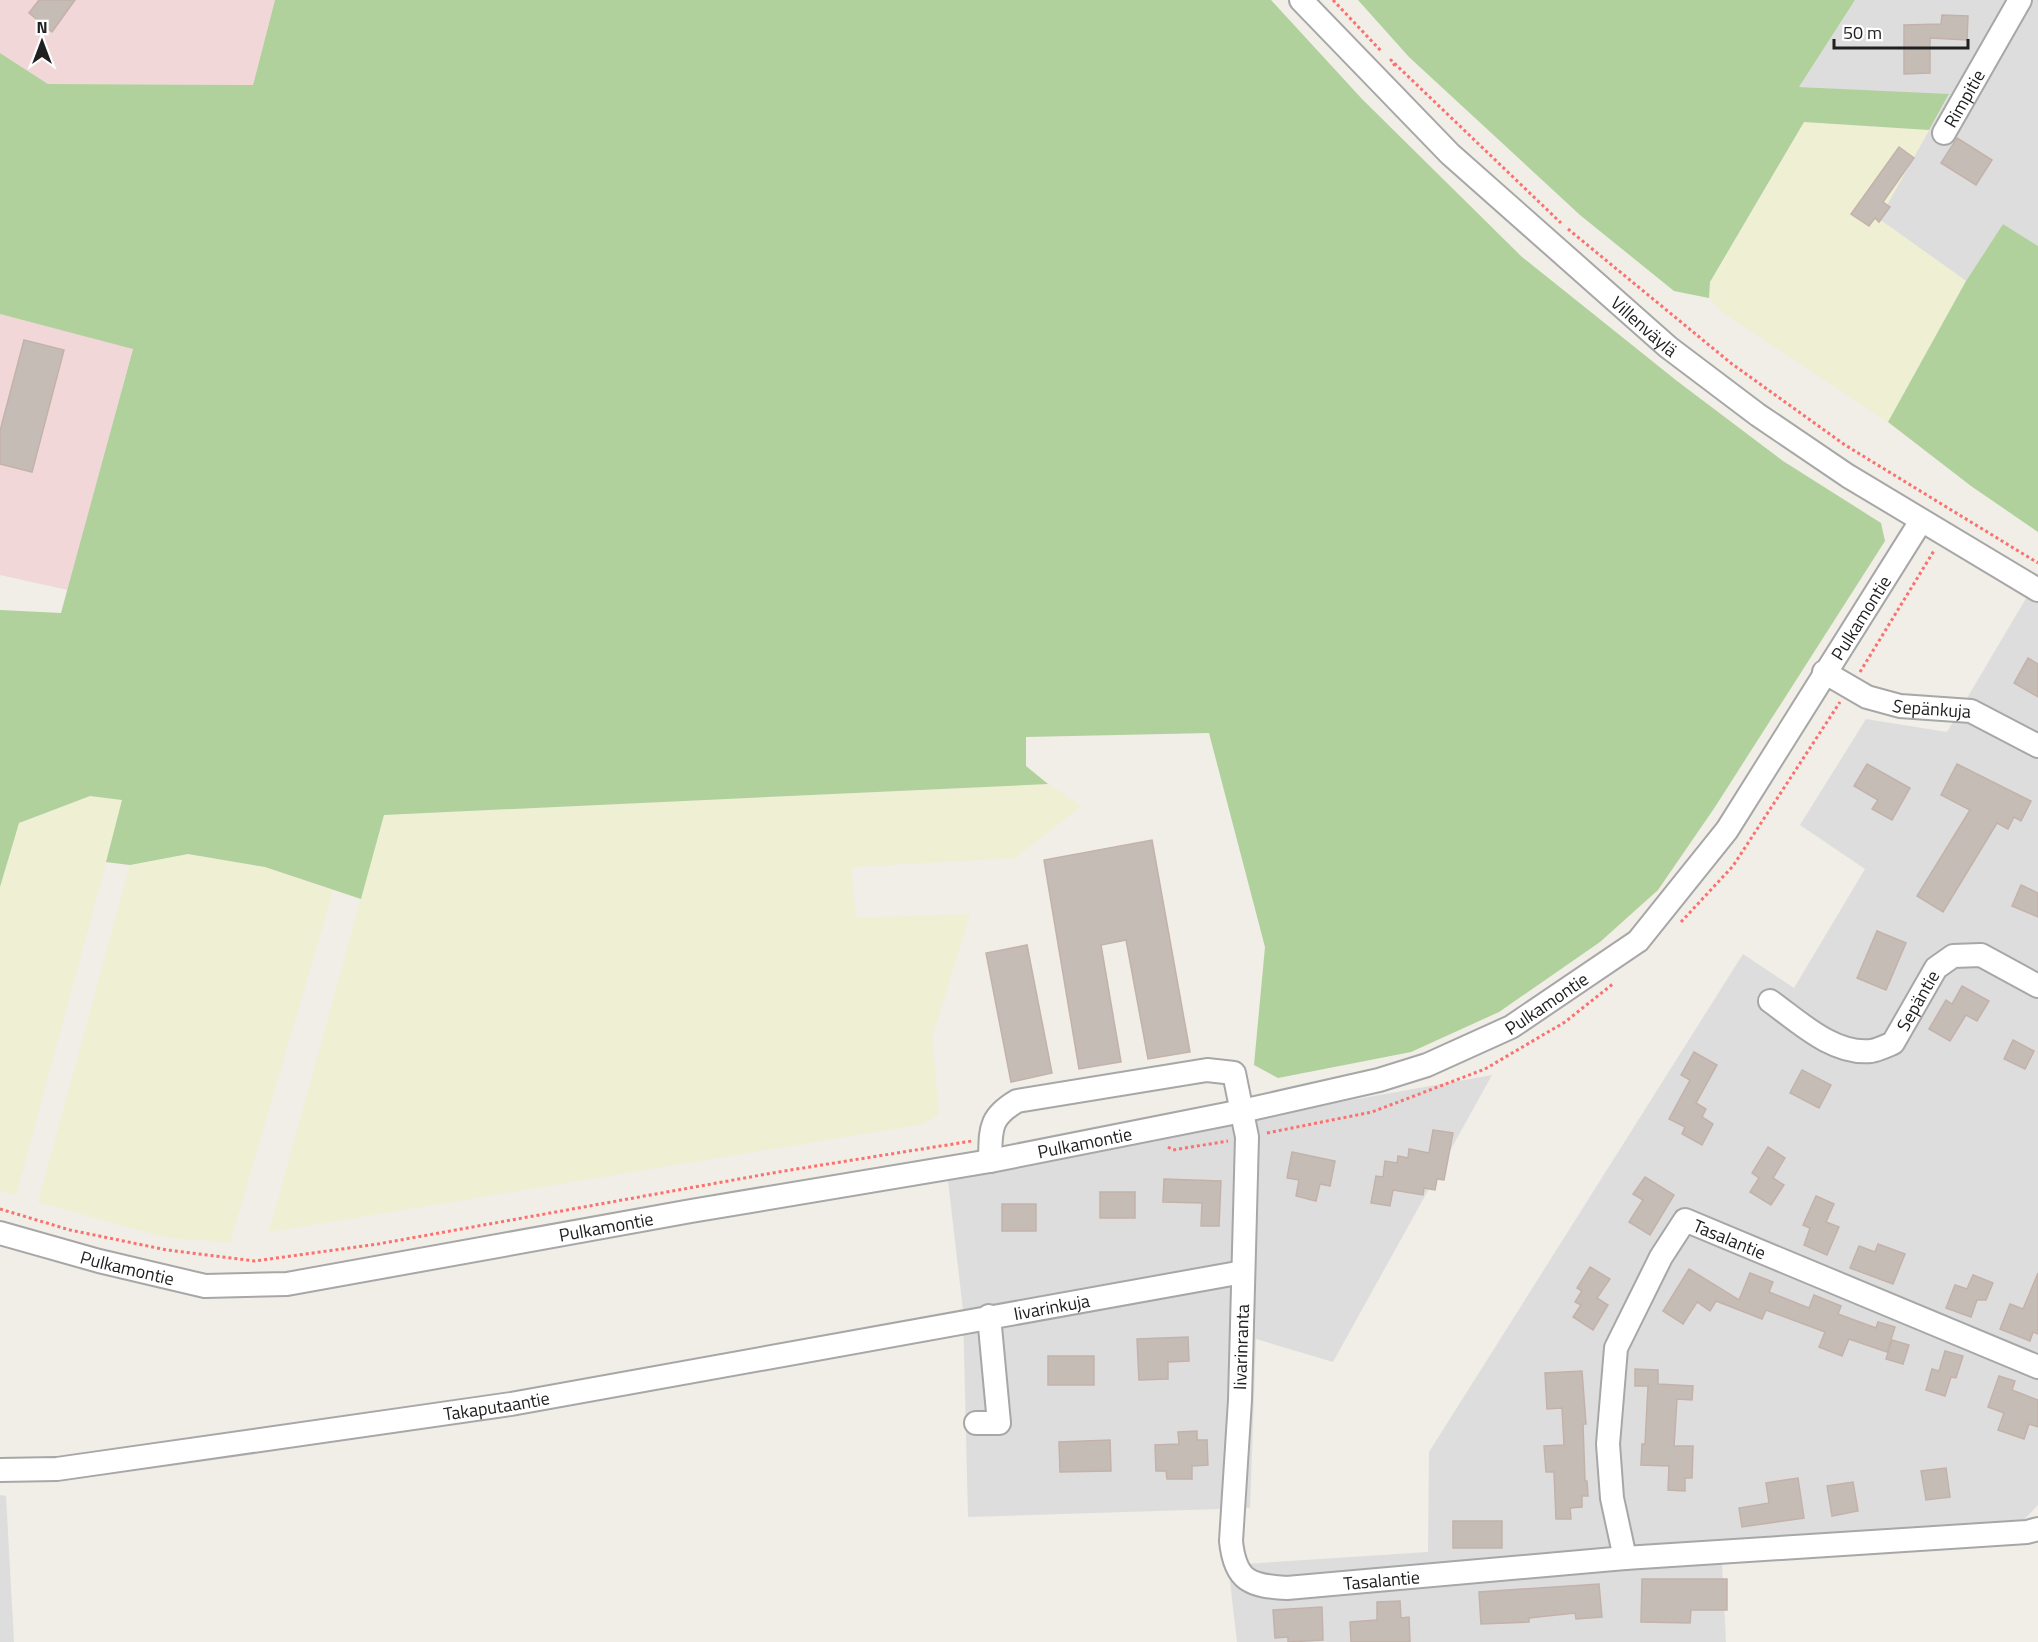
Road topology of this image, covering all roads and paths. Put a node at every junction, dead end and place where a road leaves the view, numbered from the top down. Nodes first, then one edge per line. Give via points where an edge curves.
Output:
1 (1301, 0) edge
2 (1333, 0) edge
3 (2020, 0) edge
4 (1944, 133) dead end
5 (1957, 513) junction
6 (1921, 521) junction
7 (1944, 536) junction
8 (2038, 563) edge
9 (2038, 590) edge
10 (1824, 672) junction
11 (1850, 688) junction
12 (2038, 746) edge
13 (1674, 930) dead end
14 (1617, 981) dead end
15 (2038, 986) edge
16 (1770, 1001) dead end
17 (1242, 1111) junction
18 (1154, 1129) junction
19 (1247, 1137) junction
20 (991, 1138) junction
21 (990, 1161) junction
22 (0, 1209) edge
23 (0, 1233) edge
24 (1243, 1272) junction
25 (989, 1316) junction
26 (2038, 1367) edge
27 (976, 1424) dead end
28 (0, 1470) edge
29 (2038, 1529) edge
30 (1625, 1557) junction
31 (1245, 1580) joint

1 - 6 street, Villenväylä via 1450,154 1668,347 1758,414
2 - 5 path via 1396,68 1391,60 1573,234 1732,364 1845,445
3 - 4 street, Rimpitie
5 - 7 path
5 - 8 path
6 - 7 street, Villenväylä
6 - 10 street, Pulkamontie
7 - 9 street, Villenväylä
7 - 11 path
10 - 11 street, Sepänkuja
10 - 17 street, Pulkamontie via 1727,830 1638,941 1511,1026 1427,1065
11 - 12 street, Sepänkuja via 1867,698 1899,706 1971,711
11 - 13 path via 1733,866
14 - 19 path via 1565,1022 1485,1069 1372,1112
15 - 16 street, Sepäntie via 1981,955 1953,956 1935,968 1893,1044 1871,1051 1845,1048 1821,1037
17 - 18 street, Pulkamontie
17 - 19 street, Iivarinranta
17 - 20 street, Iivarinranta via 1233,1073 1207,1070 1017,1101 1002,1110 991,1125
18 - 19 path via 1163,1144 1173,1150
18 - 21 street, Pulkamontie
19 - 24 street, Iivarinranta
20 - 21 street
20 - 22 path via 255,1262 156,1248 70,1230
21 - 23 street, Pulkamontie via 691,1210 287,1284 205,1286
24 - 25 street, Iivarinkuja
24 - 31 street, Iivarinranta via 1231,1541 1233,1562
25 - 27 street, Iivarinkuja via 999,1423
25 - 28 street, Takaputaantie via 511,1404 57,1469
26 - 30 street, Tasalantie via 1684,1220 1616,1348 1608,1444 1612,1498
29 - 30 street, Tasalantie
30 - 31 street, Tasalantie via 1287,1588

